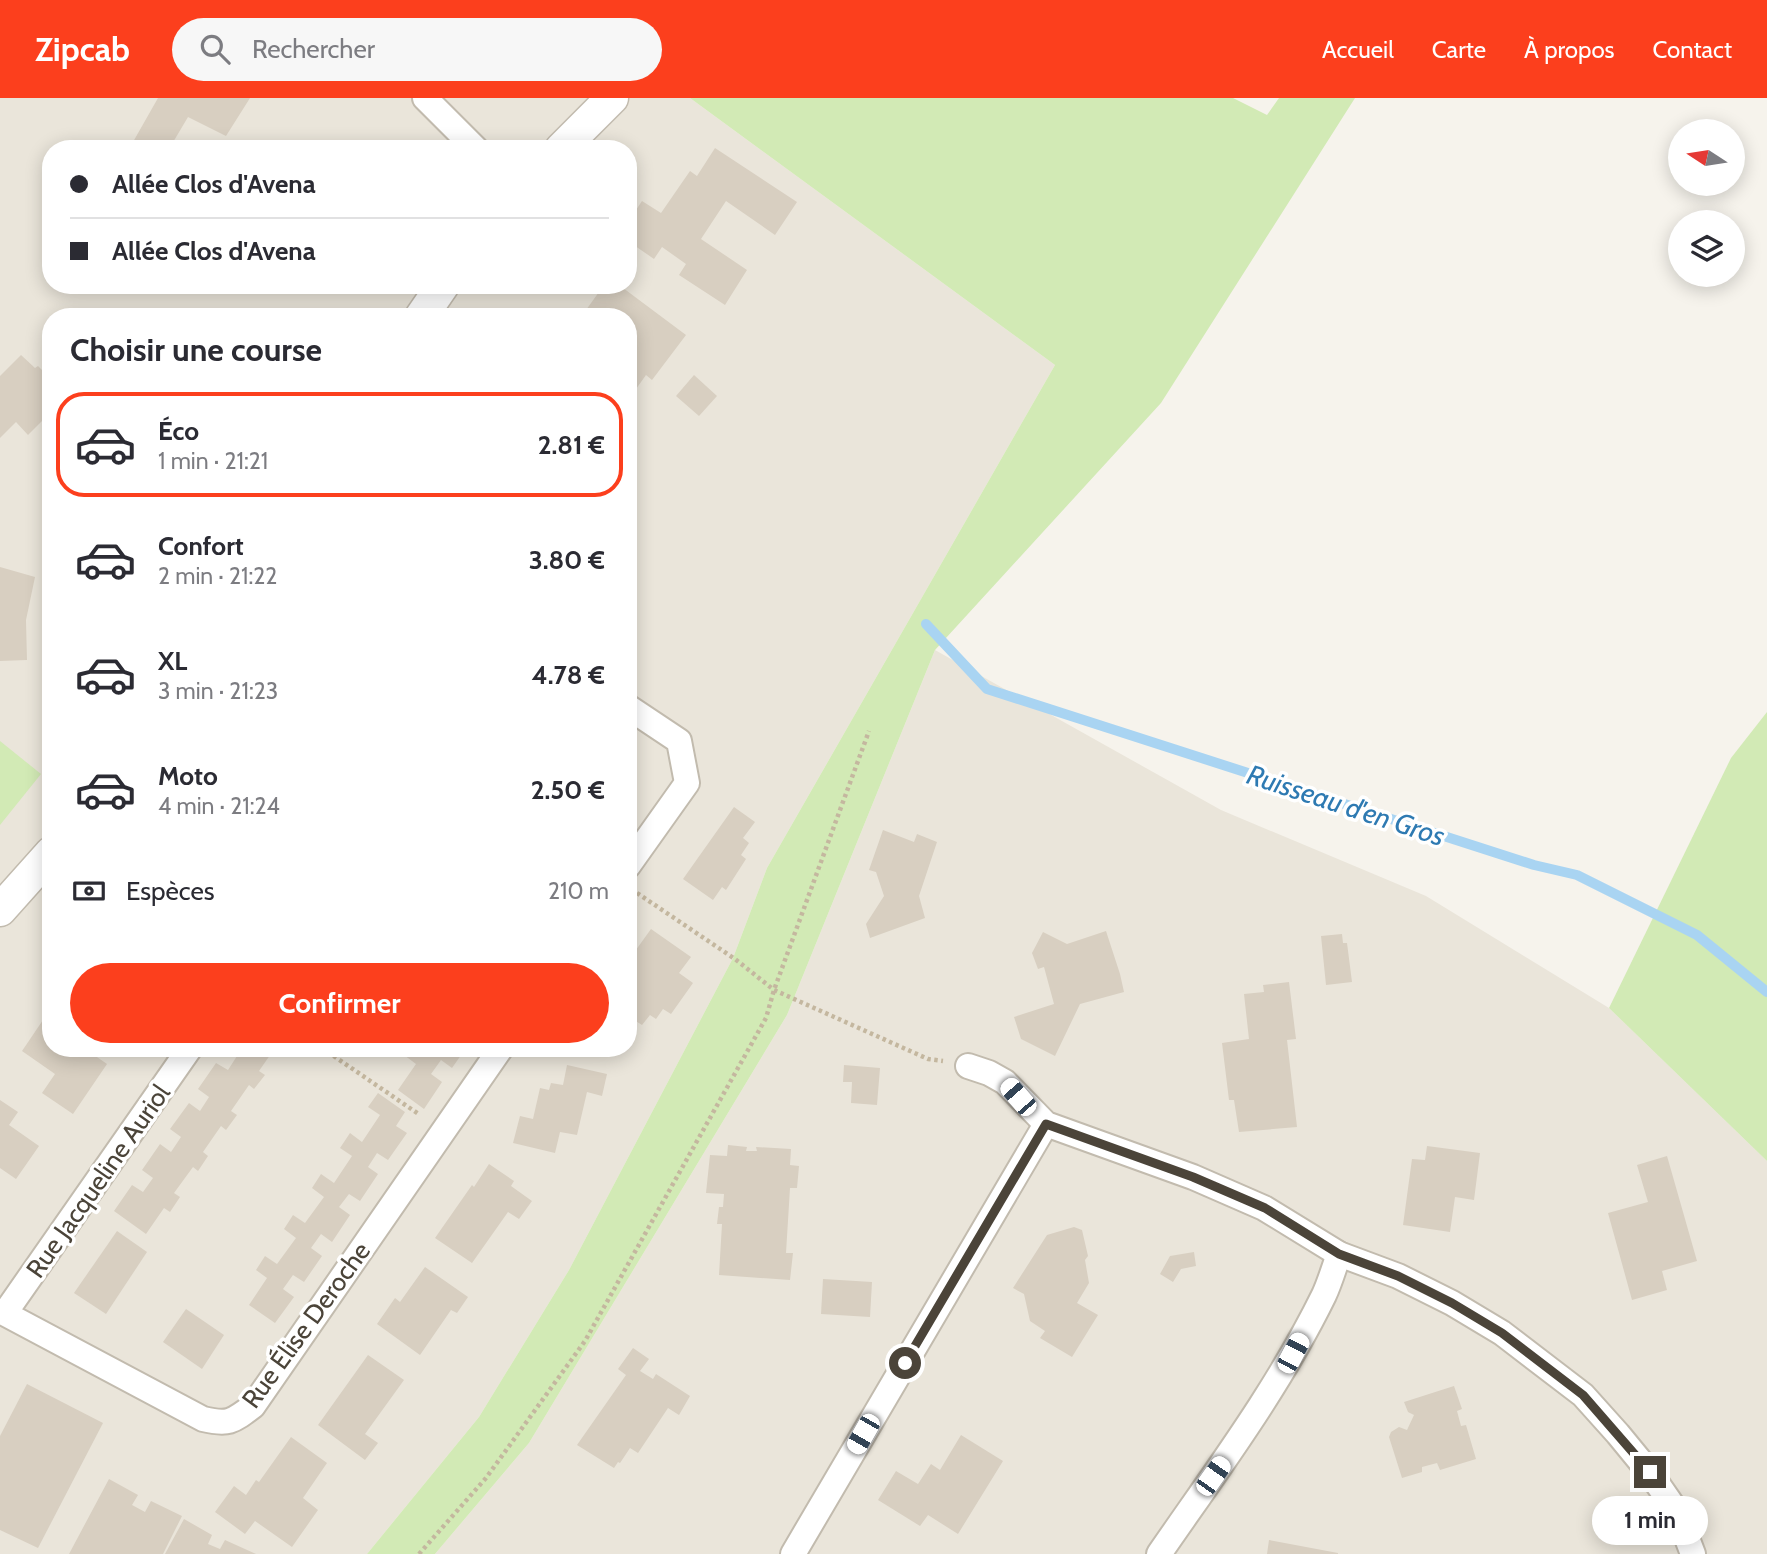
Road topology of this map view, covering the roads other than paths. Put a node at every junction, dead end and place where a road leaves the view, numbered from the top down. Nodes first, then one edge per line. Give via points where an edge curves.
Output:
1 (425, 98) edge
2 (612, 98) edge
3 (467, 140) edge
4 (570, 140) edge
5 (637, 713) edge
6 (637, 853) edge
7 (42, 863) edge
8 (0, 910) edge
9 (184, 1057) edge
10 (495, 1057) edge
11 (968, 1066) road end
12 (1046, 1124) junction
13 (1339, 1254) junction
14 (2, 1312) edge
15 (793, 1554) edge
16 (1159, 1554) edge
17 (1693, 1554) edge

1 - 3 street
2 - 4 street
5 - 6 street via 679,741 687,783
7 - 8 street
9 - 14 street, Rue Jacqueline Auriol
10 - 14 street, Rue Élise Deroche via 253,1406 235,1419 220,1423 203,1419
11 - 12 street via 1005,1082
12 - 13 street via 1265,1208
12 - 15 street
13 - 16 street via 1293,1353
13 - 17 street via 1452,1303 1502,1333 1583,1395 1650,1472 1677,1512

